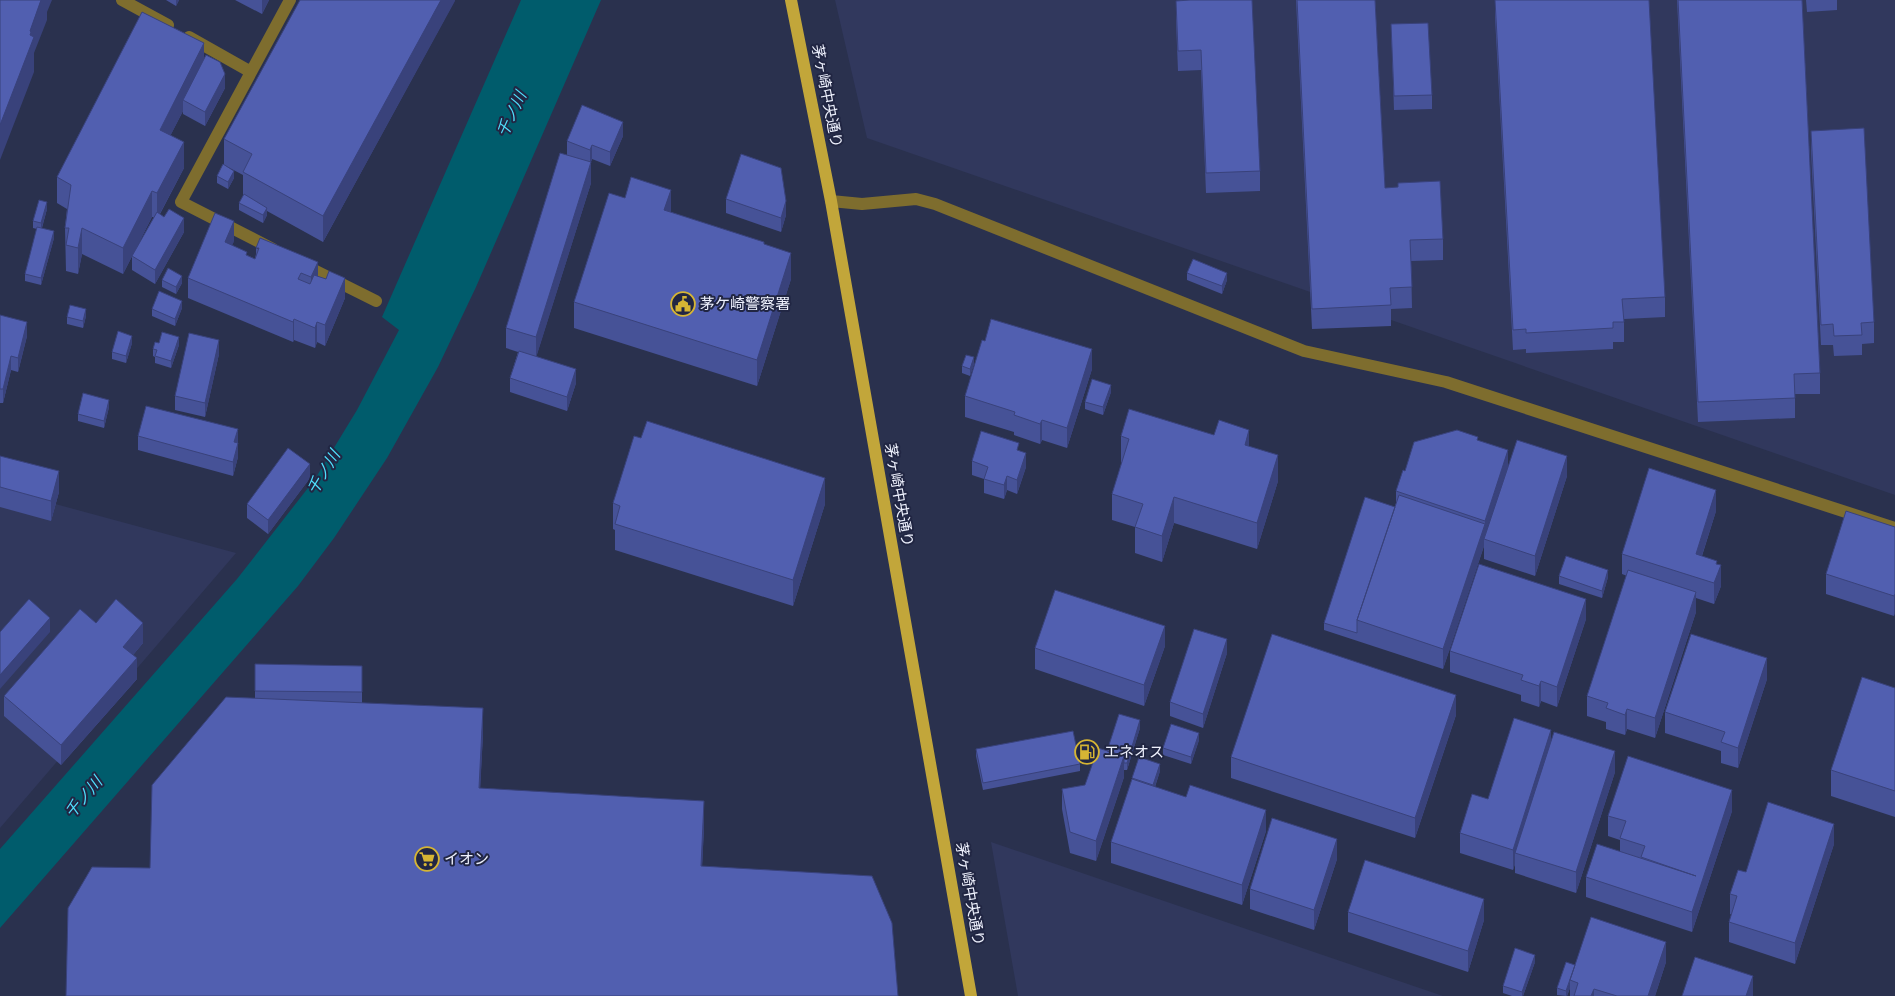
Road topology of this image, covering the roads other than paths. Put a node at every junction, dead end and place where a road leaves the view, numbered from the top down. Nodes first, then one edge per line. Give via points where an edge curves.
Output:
1 (122, 0) edge
2 (290, 0) edge
3 (791, 0) edge
4 (252, 72) junction
5 (831, 202) junction
6 (376, 301) dead end
7 (1895, 528) edge
8 (971, 996) edge

1 - 4 street
2 - 4 street
3 - 5 main road, 茅ヶ崎中央通り
4 - 6 street via 181,202
5 - 7 street via 862,204 916,199 935,204 1304,351 1446,382
5 - 8 main road, 茅ヶ崎中央通り

